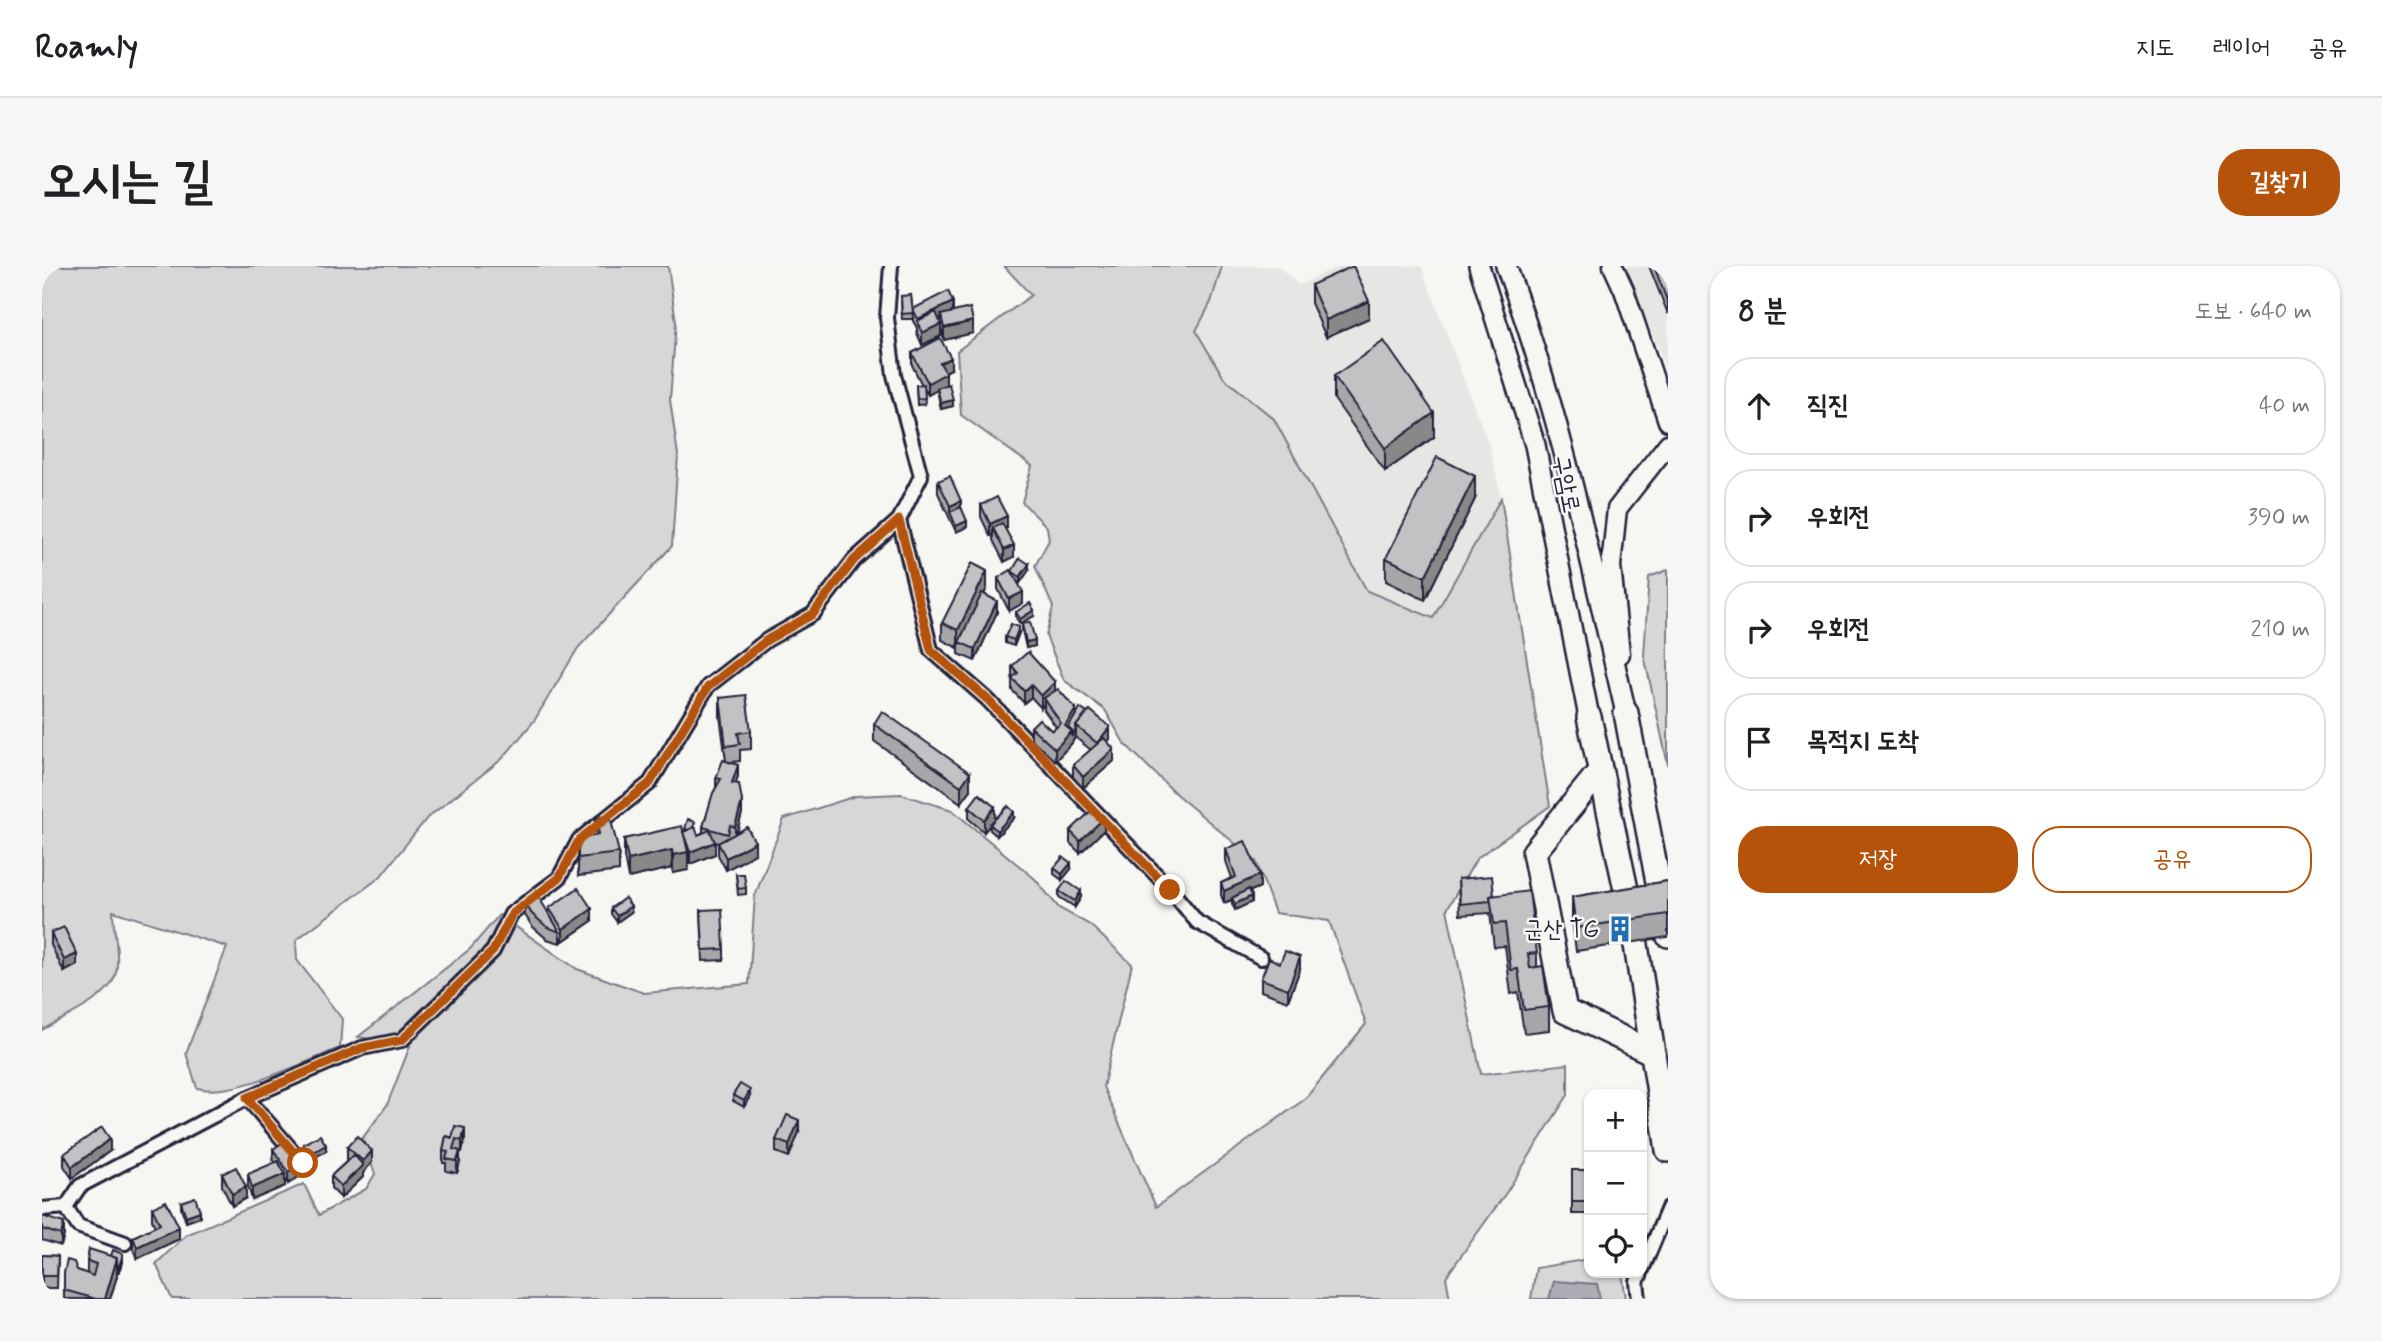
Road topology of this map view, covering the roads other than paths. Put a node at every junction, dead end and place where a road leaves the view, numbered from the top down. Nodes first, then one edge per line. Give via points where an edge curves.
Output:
1 (891, 266) edge
2 (1479, 266) edge
3 (1506, 266) edge
4 (1613, 266) edge
5 (1668, 421) edge
6 (1668, 444) edge
7 (899, 520) junction
8 (1626, 713) junction
9 (1589, 717) joint
10 (1600, 771) junction
11 (1668, 935) edge
12 (1261, 958) dead end
13 (1653, 1053) junction
14 (247, 1098) junction
15 (1668, 1150) edge
16 (303, 1163) edge
17 (66, 1207) junction
18 (1668, 1208) edge
19 (42, 1209) edge
20 (125, 1243) dead end
21 (1647, 1258) edge
22 (1639, 1278) edge
23 (1639, 1299) edge

1 - 7 street via 887,318 894,375 921,476
2 - 9 main road, 구암로 via 1535,445
3 - 8 main road, 구암로 via 1567,460
4 - 5 main road
6 - 8 main road via 1617,509 1611,579
7 - 12 street via 931,650 987,699 1197,922
7 - 14 street via 854,560 813,614 767,640 708,687 650,783 579,840 559,878 512,914 493,951 402,1040 362,1048
8 - 11 highway
9 - 10 highway
10 - 13 highway via 1631,913
10 - 13 highway via 1534,852 1536,865 1565,1011
13 - 15 highway
14 - 16 street
14 - 17 street via 80,1186
17 - 19 street
17 - 20 street via 78,1226
18 - 21 street
22 - 23 street

